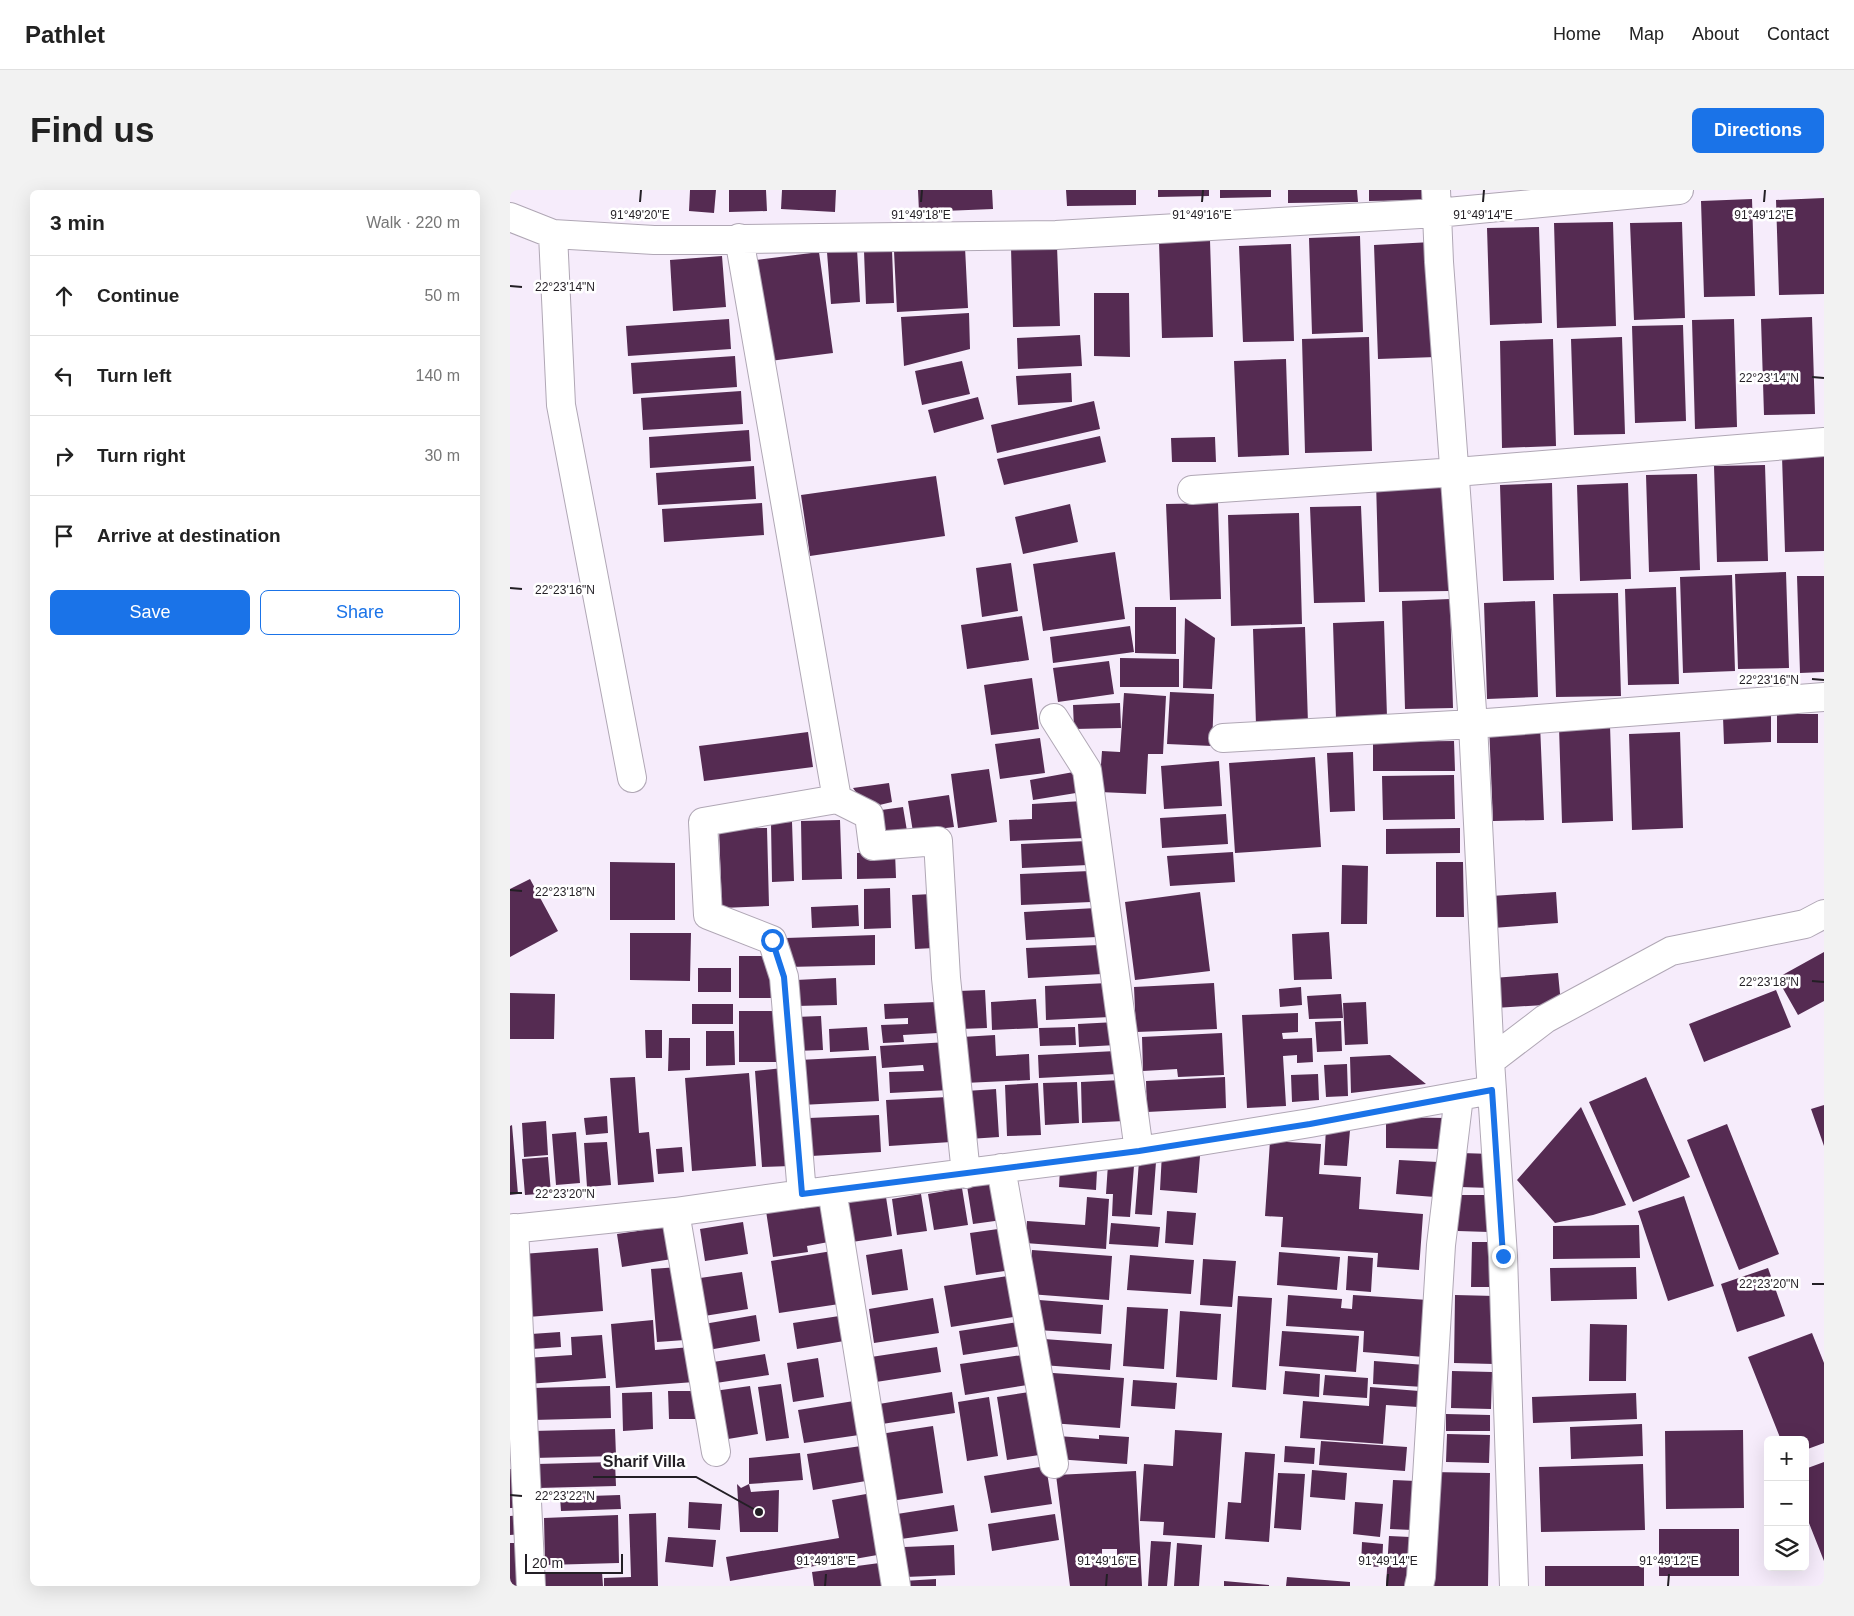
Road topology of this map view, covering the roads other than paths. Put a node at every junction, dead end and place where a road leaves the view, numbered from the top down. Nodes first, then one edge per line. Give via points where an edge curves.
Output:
1 (1679, 190) edge
2 (1437, 201) edge
3 (510, 217) edge
4 (553, 234) junction
5 (739, 238) junction
6 (1824, 442) edge
7 (1456, 472) junction
8 (1192, 490) dead end
9 (1824, 697) edge
10 (1054, 718) dead end
11 (1473, 724) junction
12 (1223, 738) dead end
13 (632, 778) dead end
14 (837, 799) junction
15 (1824, 914) edge
16 (1490, 1060) junction
17 (1492, 1090) junction
18 (1459, 1096) junction
19 (1139, 1151) junction
20 (1002, 1168) junction
21 (966, 1174) junction
22 (832, 1190) junction
23 (802, 1194) junction
24 (675, 1212) junction
25 (512, 1229) edge
26 (716, 1452) dead end
27 (1054, 1464) dead end
28 (531, 1586) edge
29 (896, 1586) edge
30 (1418, 1586) edge
31 (1514, 1586) edge

1 - 2 street
2 - 5 street via 1056,235
2 - 7 street
3 - 4 street
4 - 5 street via 654,240
4 - 13 street via 561,406
5 - 14 street
6 - 7 street
7 - 8 street
7 - 11 street
9 - 11 street
10 - 19 street via 1088,770
11 - 12 street
11 - 16 street
14 - 21 street via 869,815 873,846 938,841 946,978
14 - 23 street via 703,822 708,915 772,940 784,977
15 - 16 street via 1805,924 1670,951 1545,1019
16 - 17 street
17 - 18 street
17 - 31 street via 1503,1256
18 - 19 street
18 - 30 street via 1441,1245 1422,1577
19 - 20 street
20 - 21 street
20 - 27 street
21 - 22 street
22 - 23 street
22 - 29 street
23 - 24 street
24 - 25 street
24 - 26 street
25 - 28 street

